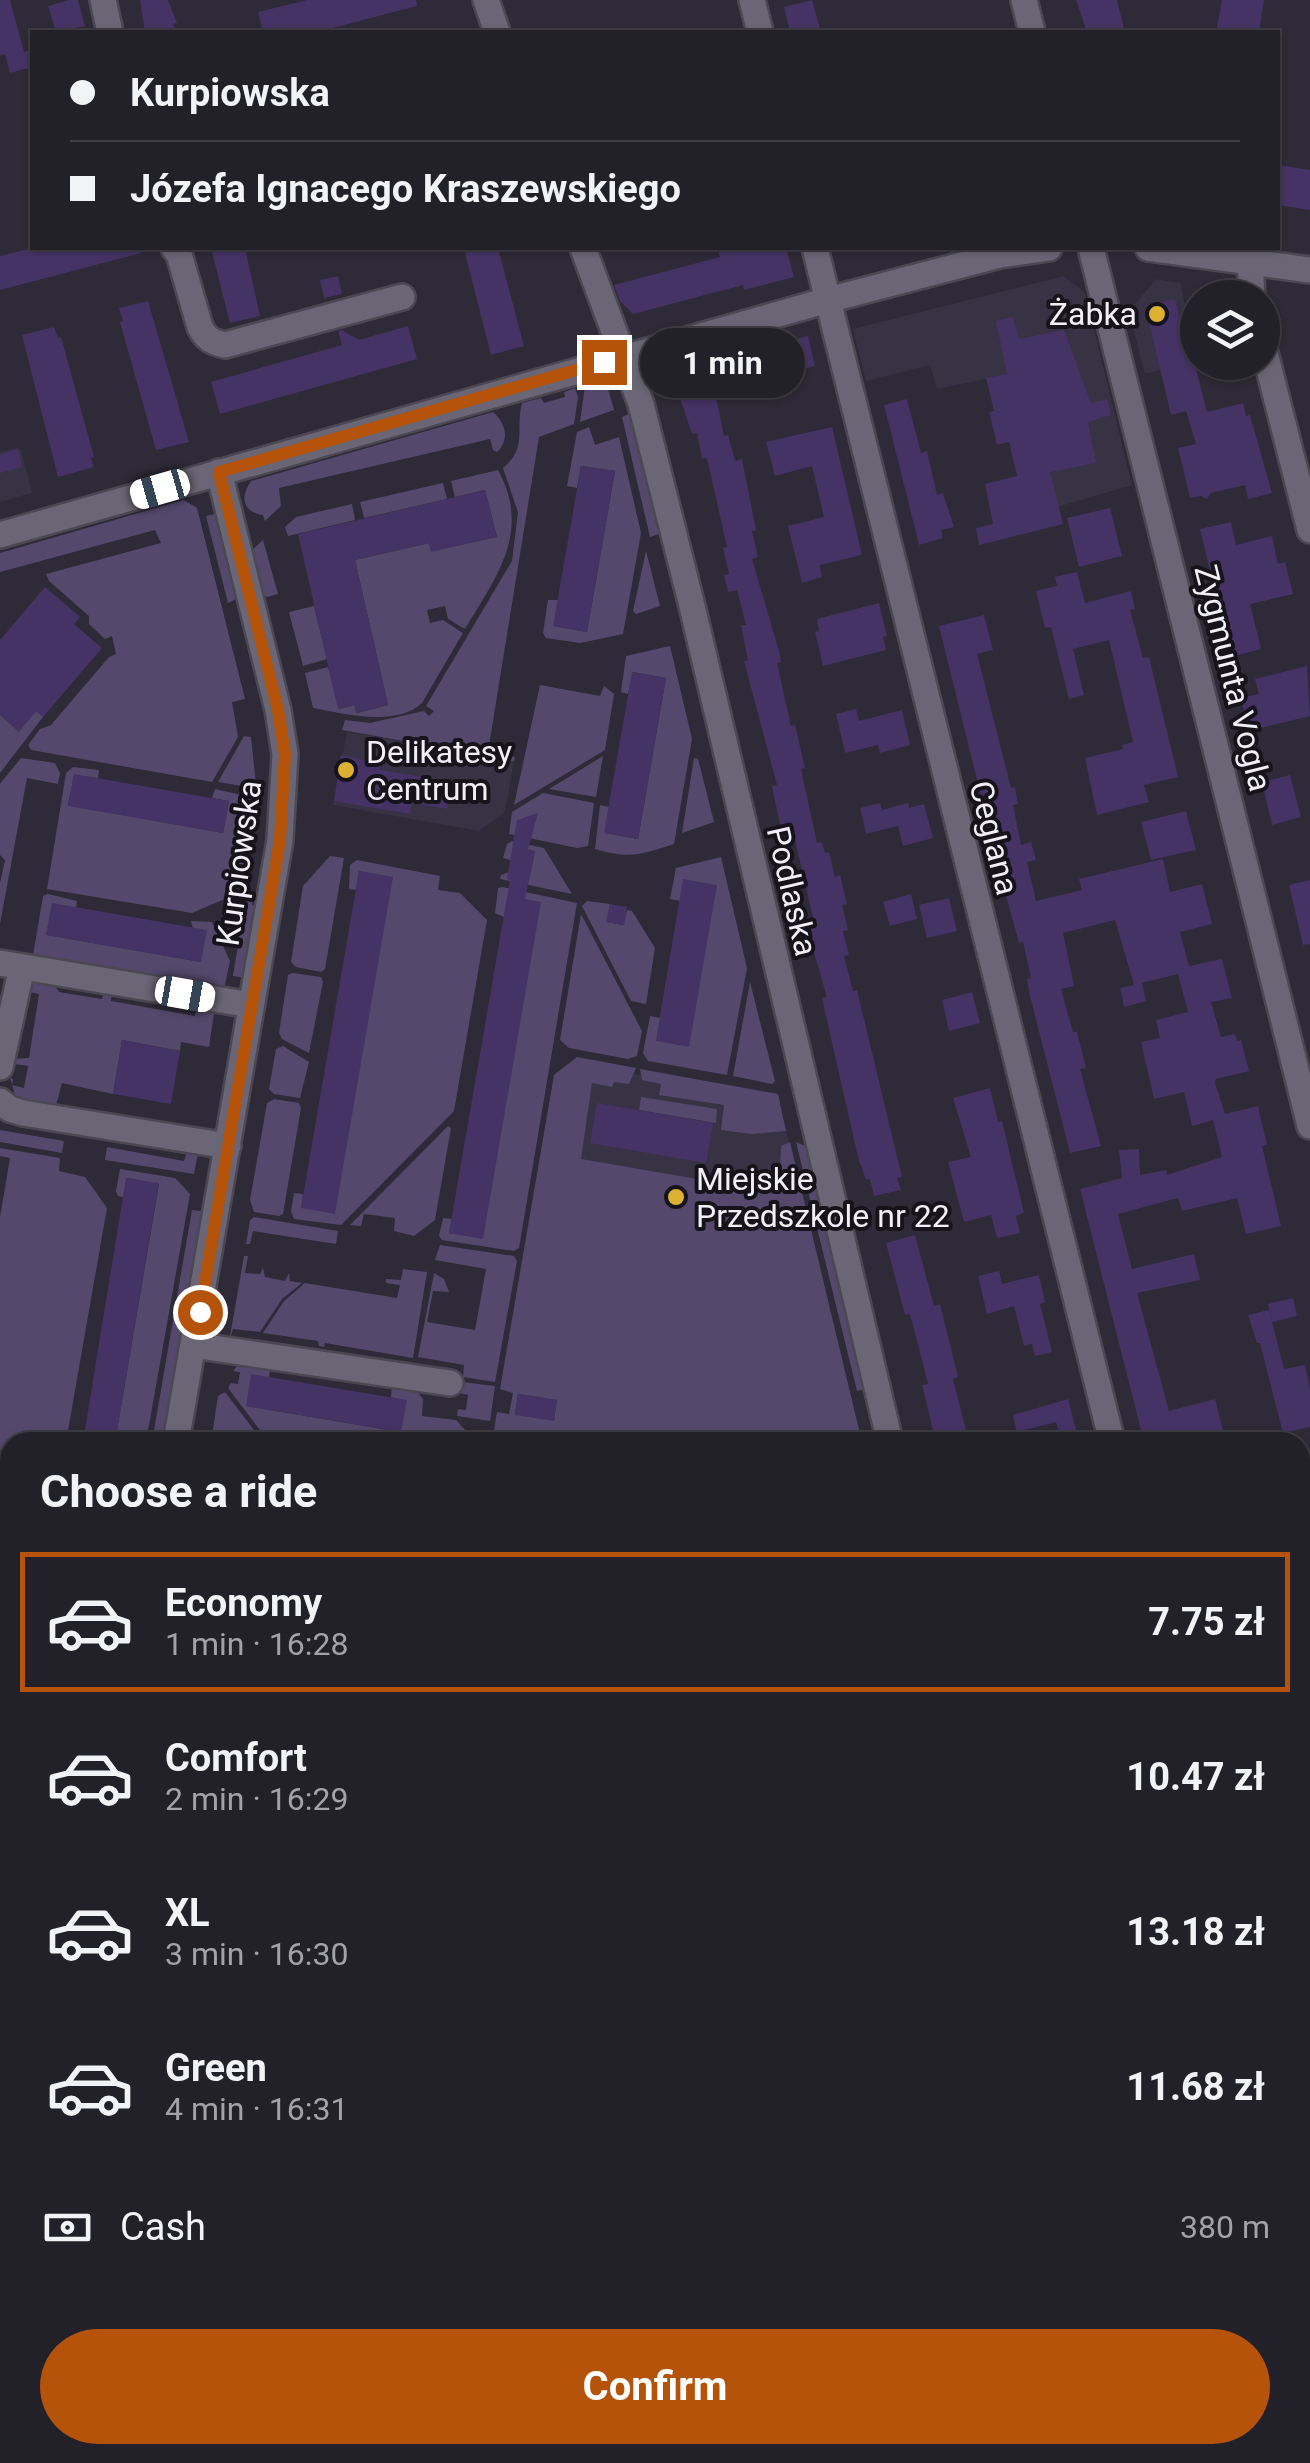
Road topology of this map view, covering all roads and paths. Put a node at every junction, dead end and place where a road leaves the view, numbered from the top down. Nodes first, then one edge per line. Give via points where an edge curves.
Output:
1 (102, 0) edge
2 (486, 0) edge
3 (752, 0) edge
4 (1024, 0) edge
5 (110, 30) edge
6 (496, 30) edge
7 (760, 30) edge
8 (1032, 30) edge
9 (176, 250) edge
10 (584, 250) edge
11 (815, 250) edge
12 (1035, 250) edge
13 (1091, 250) edge
14 (1163, 250) edge
15 (1250, 262) junction
16 (1310, 270) edge
17 (1251, 280) edge
18 (402, 297) dead end
19 (828, 300) junction
20 (624, 356) junction
21 (1272, 380) edge
22 (219, 472) junction
23 (1310, 530) edge
24 (0, 535) edge
25 (11, 965) edge
26 (251, 1005) junction
27 (0, 1067) edge
28 (0, 1102) edge
29 (1310, 1126) edge
30 (228, 1146) junction
31 (194, 1345) junction
32 (450, 1382) dead end
33 (178, 1432) edge
34 (888, 1432) edge
35 (1110, 1432) edge

1 - 5 street
2 - 6 street
3 - 7 street
4 - 8 street
9 - 18 street via 200,327 215,343
10 - 20 street, Podlaska
11 - 19 street, Ceglana
12 - 19 street
13 - 29 street, Zygmunta Vogla
14 - 15 street
15 - 16 street
15 - 17 street
19 - 20 street
19 - 35 street, Ceglana
20 - 22 street
20 - 34 street, Podlaska via 695,618
21 - 23 street
22 - 24 street
22 - 26 street, Kurpiowska via 285,754 280,840
25 - 26 street
25 - 27 street
26 - 30 street, Kurpiowska
28 - 30 street via 24,1113
30 - 31 street, Kurpiowska
31 - 32 street
31 - 33 street, Kurpiowska

